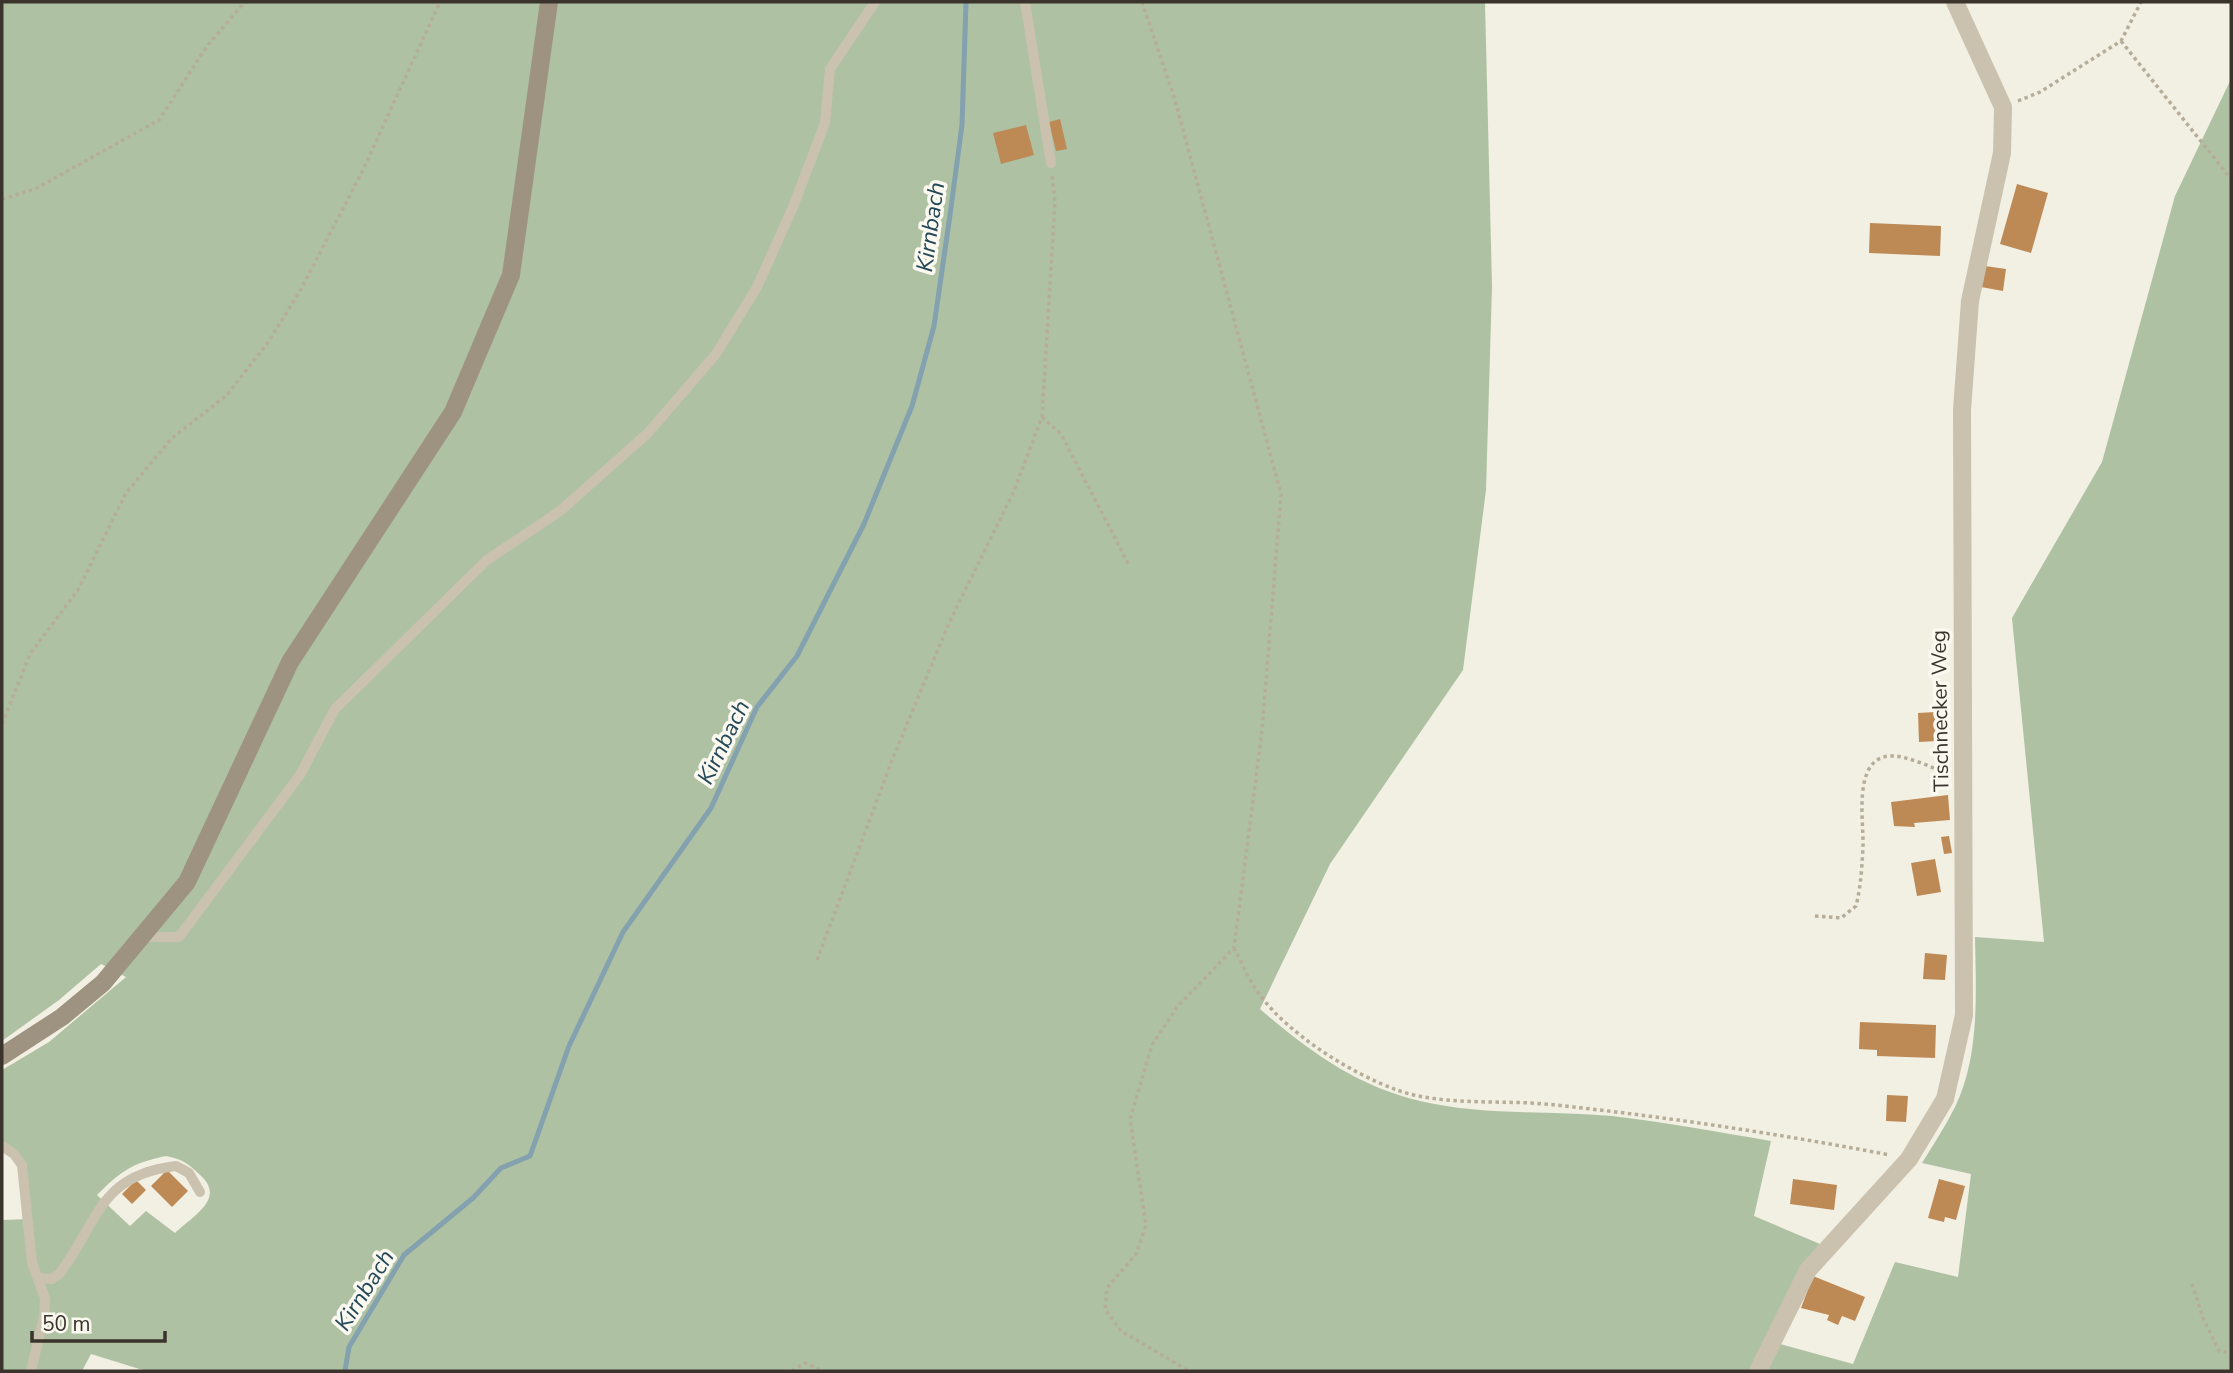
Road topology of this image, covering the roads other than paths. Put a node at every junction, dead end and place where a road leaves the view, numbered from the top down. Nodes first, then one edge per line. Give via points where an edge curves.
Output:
1 (549, 2) edge
2 (875, 2) edge
3 (1025, 2) edge
4 (1955, 2) edge
5 (1051, 163) road end
6 (140, 937) junction
7 (2, 1056) edge
8 (2, 1146) edge
9 (200, 1192) dead end
10 (38, 1278) junction
11 (32, 1371) edge
12 (1758, 1371) edge

1 - 6 main road via 511,275 453,412 290,662 187,882
2 - 6 lane via 830,69 825,123 793,206 758,287 716,354 648,433 560,511 487,560 335,709 300,775 179,937
3 - 5 lane
4 - 12 street, Tischnecker Weg via 2003,107 2002,153 1970,301 1962,410 1964,1015 1945,1099 1909,1159 1808,1270
6 - 7 main road via 103,983 62,1017
8 - 10 lane via 22,1165
9 - 10 lane via 188,1173 176,1166 132,1177 106,1198 60,1273 52,1279
10 - 11 lane via 45,1298 44,1317

